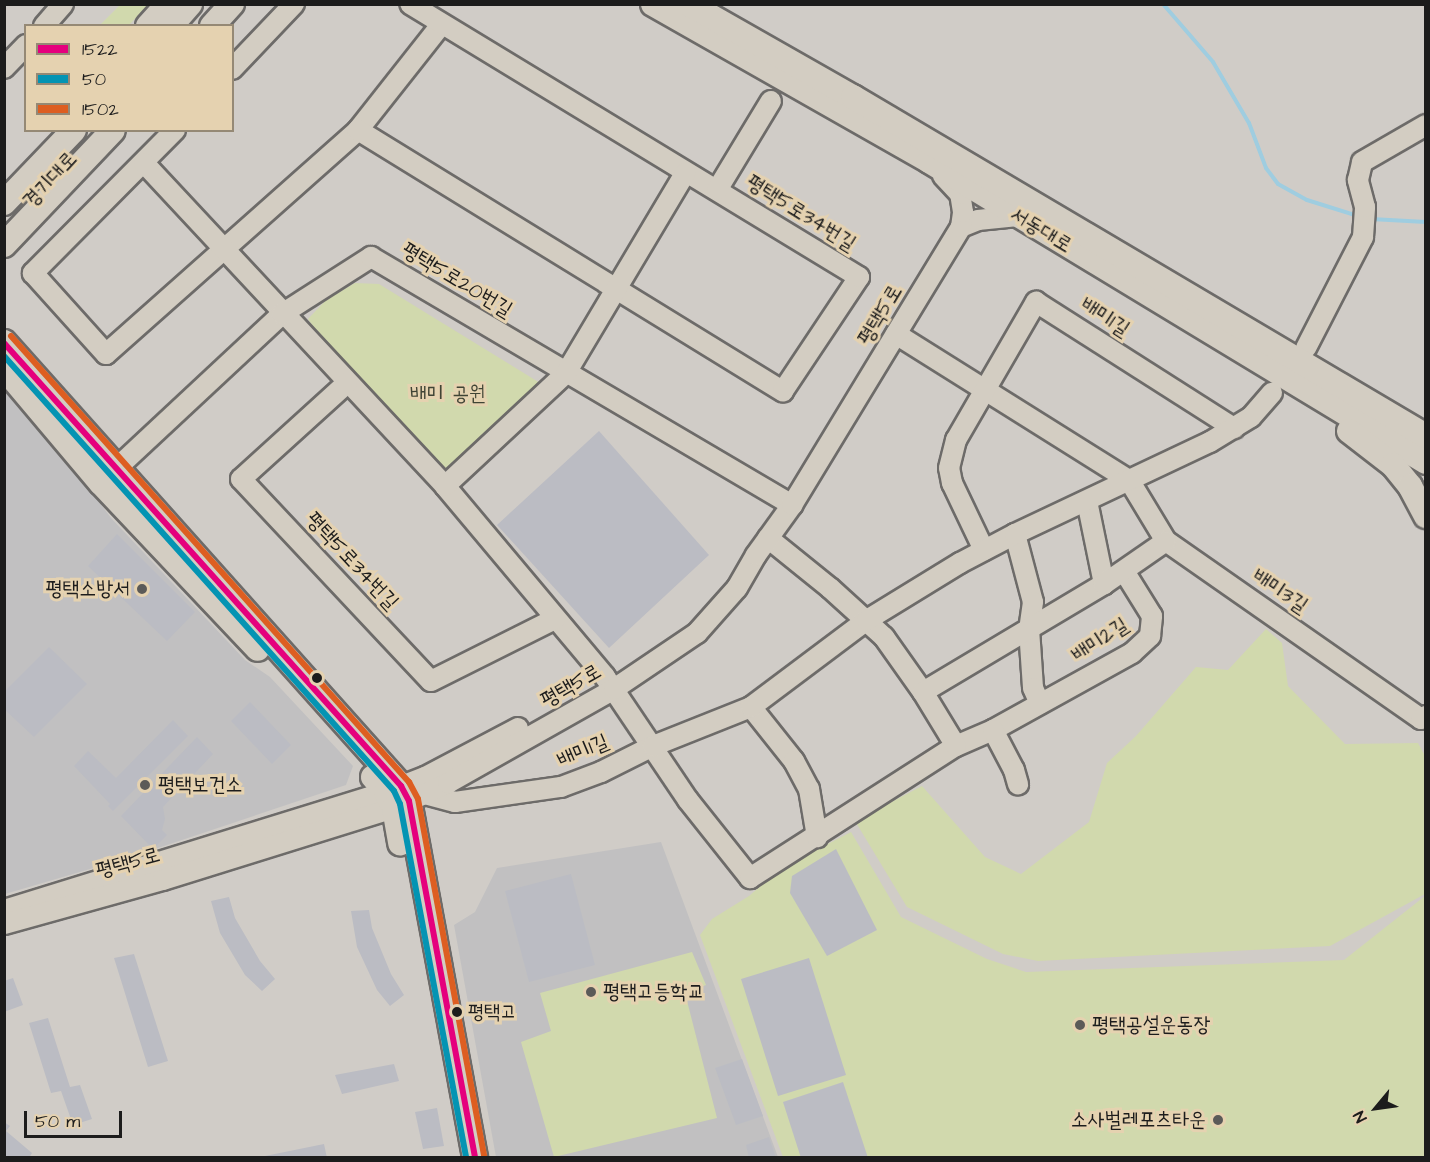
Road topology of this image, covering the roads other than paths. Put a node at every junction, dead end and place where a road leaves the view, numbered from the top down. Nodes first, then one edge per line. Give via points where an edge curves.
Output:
1 (168, 4) edge
2 (190, 4) edge
3 (213, 4) edge
4 (232, 4) edge
5 (294, 4) edge
6 (410, 4) edge
7 (653, 4) edge
8 (689, 4) edge
9 (60, 5) edge
10 (46, 24) edge
11 (150, 24) edge
12 (173, 24) edge
13 (195, 24) edge
14 (214, 24) edge
15 (441, 26) junction
16 (24, 47) edge
17 (234, 67) edge
18 (4, 68) edge
19 (771, 101) dead end
20 (1425, 125) edge
21 (358, 130) junction
22 (50, 132) edge
23 (72, 132) edge
24 (94, 132) edge
25 (111, 132) edge
26 (173, 132) edge
27 (929, 161) junction
28 (144, 164) junction
29 (686, 173) junction
30 (4, 183) edge
31 (717, 190) junction
32 (4, 203) edge
33 (1018, 216) junction
34 (961, 227) junction
35 (4, 229) edge
36 (4, 245) edge
37 (224, 249) junction
38 (617, 291) junction
39 (1165, 304) junction
40 (282, 314) junction
41 (896, 334) junction
42 (4, 342) edge
43 (1306, 348) dead end
44 (4, 368) edge
45 (566, 373) junction
46 (347, 383) junction
47 (985, 390) junction
48 (1272, 393) dead end
49 (1234, 428) junction
50 (1425, 436) edge
51 (1425, 462) edge
52 (109, 475) junction
53 (1129, 480) junction
54 (445, 486) junction
55 (1087, 501) junction
56 (792, 505) junction
57 (1425, 516) edge
58 (1015, 534) junction
59 (768, 538) junction
60 (1166, 541) junction
61 (984, 550) junction
62 (1124, 571) junction
63 (1104, 584) junction
64 (555, 619) junction
65 (867, 620) junction
66 (1029, 629) junction
67 (614, 689) junction
68 (923, 692) junction
69 (1040, 704) junction
70 (751, 707) junction
71 (1425, 716) edge
72 (993, 730) junction
73 (653, 746) junction
74 (956, 746) junction
75 (1018, 784) dead end
76 (403, 796) junction
77 (818, 837) junction
78 (4, 910) edge
79 (4, 924) edge
80 (462, 1158) edge
81 (475, 1158) edge

1 - 11 main road
2 - 12 main road
3 - 13 main road
4 - 14 main road
5 - 17 street
6 - 15 street, 평택5로34번길
7 - 27 main road, 서동대로
8 - 50 main road, 서동대로
9 - 10 street
15 - 21 street
15 - 29 street, 평택5로34번길
16 - 18 street
19 - 31 street
20 - 43 street via 1362,162 1358,180 1365,207 1363,237
21 - 37 street
21 - 38 street, 평택5로34번길
22 - 30 main road
23 - 32 main road, 경기대로
24 - 35 main road, 경기대로
25 - 36 main road
26 - 28 street
27 - 33 main road, 서동대로
27 - 34 street via 960,194
28 - 37 street
28 - 37 street via 33,273 106,354
29 - 31 street, 평택5로34번길
29 - 38 street
31 - 38 street, 평택5로34번길 via 859,277 783,391
33 - 34 street via 978,220
33 - 39 main road, 서동대로
34 - 41 street, 평택5로
37 - 40 street
38 - 45 street
39 - 51 main road, 서동대로
39 - 57 main road via 1235,361 1326,412 1393,465 1410,486
40 - 45 street, 평택5로20번길 via 371,257
40 - 46 street
40 - 52 street, 평택5로20번길
41 - 47 street
41 - 56 street, 평택5로
42 - 52 main road
44 - 52 main road
45 - 54 street
45 - 56 street, 평택5로20번길
46 - 54 street
46 - 64 street, 평택5로34번길 via 241,479 431,681
47 - 49 street, 배미1길 via 1036,302
47 - 53 street
47 - 61 street, 배미1길 via 956,440 949,468 952,483
48 - 49 street, 배미1길 via 1251,417
49 - 53 street, 배미1길
52 - 76 main road
53 - 55 street, 배미1길
53 - 60 street, 배미3길
54 - 64 street
55 - 58 street, 배미1길
55 - 63 street
56 - 59 street, 평택5로
58 - 61 street, 배미1길
58 - 66 street via 1033,602
59 - 65 street
59 - 67 street, 평택5로 via 737,588 697,633
60 - 62 street
60 - 71 street, 배미3길 via 1421,719
61 - 65 street, 배미1길
62 - 63 street
62 - 69 street, 배미2길 via 1152,616 1150,636 1132,653
63 - 66 street
64 - 67 street
65 - 68 street
65 - 70 street, 배미1길
66 - 68 street
66 - 69 street via 1033,688
67 - 73 street
67 - 76 street via 587,692 425,777
68 - 74 street
69 - 72 street, 배미2길
70 - 73 street, 배미1길
70 - 77 street via 794,761 809,789
72 - 74 street, 배미2길
72 - 75 street
73 - 76 street, 배미1길 via 561,787 455,802
73 - 77 street, 배미2길 via 688,800 750,878
74 - 77 street, 배미2길
76 - 78 street
76 - 79 street, 평택5로 via 163,879
76 - 80 main road
76 - 81 main road

